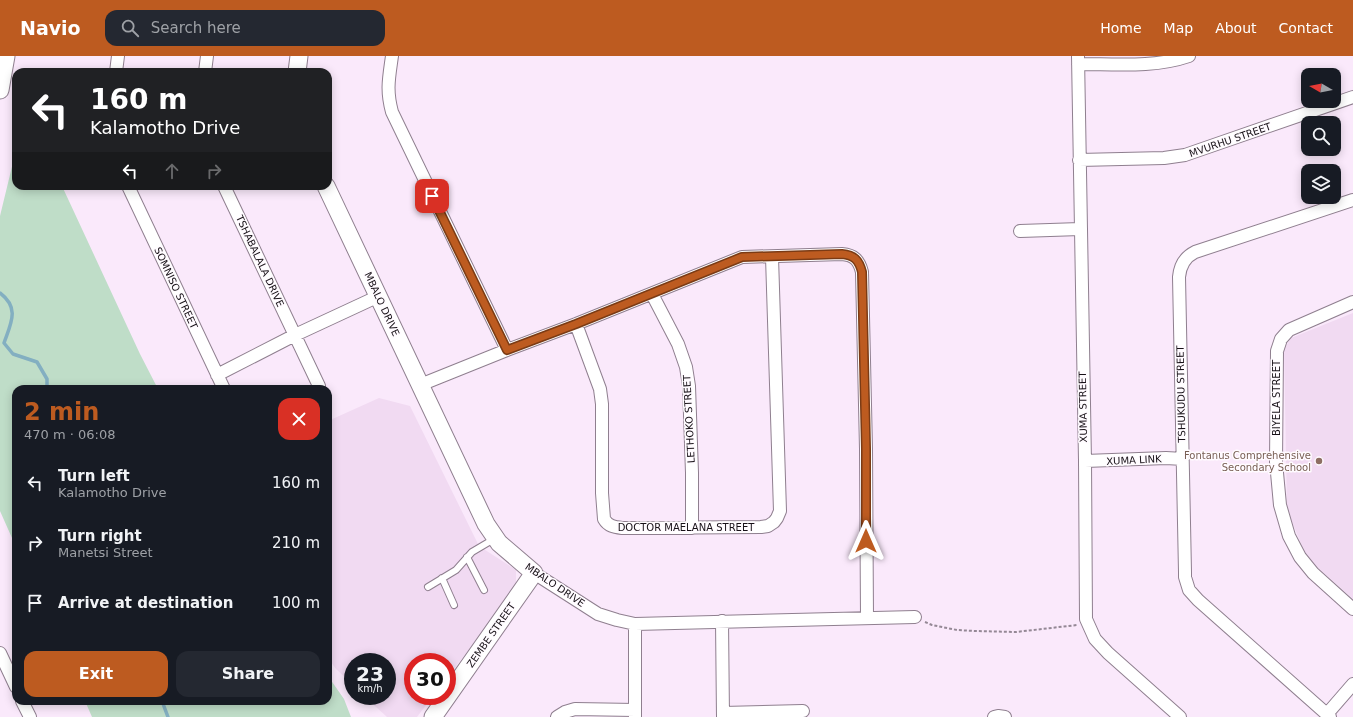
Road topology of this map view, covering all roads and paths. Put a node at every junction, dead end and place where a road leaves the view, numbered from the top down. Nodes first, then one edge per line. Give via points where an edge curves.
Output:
1 (6, 56) edge
2 (118, 56) edge
3 (207, 56) edge
4 (299, 56) edge
5 (392, 56) edge
6 (1189, 56) edge
7 (1176, 58) edge
8 (1078, 60) edge
9 (116, 68) edge
10 (206, 68) edge
11 (298, 68) edge
12 (0, 90) edge
13 (1353, 97) edge
14 (1079, 160) junction
15 (130, 190) edge
16 (226, 190) edge
17 (328, 190) edge
18 (1353, 200) edge
19 (1080, 229) junction
20 (1020, 231) dead end
21 (772, 257) junction
22 (652, 294) junction
23 (379, 296) junction
24 (1353, 302) edge
25 (576, 324) junction
26 (295, 335) junction
27 (507, 350) junction
28 (217, 375) junction
29 (222, 385) edge
30 (319, 385) edge
31 (420, 385) junction
32 (1183, 459) junction
33 (1085, 462) junction
34 (692, 528) junction
35 (496, 538) junction
36 (467, 557) junction
37 (534, 573) junction
38 (442, 578) junction
39 (428, 587) dead end
40 (484, 590) dead end
41 (454, 605) dead end
42 (1353, 609) edge
43 (867, 617) junction
44 (915, 617) joint
45 (722, 621) junction
46 (635, 624) junction
47 (1087, 624) junction
48 (0, 653) edge
49 (12, 678) edge
50 (1353, 684) edge
51 (24, 705) edge
52 (803, 711) dead end
53 (635, 713) edge
54 (723, 715) edge
55 (1328, 716) edge
56 (30, 717) edge
57 (433, 717) edge
58 (557, 717) edge
59 (994, 717) edge
60 (1005, 717) edge
61 (1180, 717) edge

1 - 12 street
2 - 9 street
3 - 10 street
4 - 11 street
5 - 27 street via 388,97 392,112
6 - 7 street
7 - 8 street via 1147,64
8 - 14 street, XUMA STREET
13 - 14 street, MVURHU STREET via 1185,155 1164,158
14 - 19 street, XUMA STREET
15 - 28 street, SOMNISO STREET
16 - 26 street, TSHABALALA DRIVE
17 - 23 street, MBALO DRIVE
18 - 32 street, TSHUKUDU STREET via 1195,252 1183,262 1179,277
19 - 20 street
19 - 33 street, XUMA STREET
21 - 22 street via 742,257
21 - 34 street, DOCTOR MAELANA STREET via 780,511 777,518 768,526
21 - 43 street via 849,254 858,260 862,272
22 - 25 street
22 - 34 street, LETHOKO STREET via 678,344 686,367 689,386
23 - 26 street
23 - 31 street, MBALO DRIVE
24 - 42 street, BIYELA STREET via 1289,330 1278,344 1276,363 1277,480 1285,525 1306,565
25 - 27 street
25 - 34 street, DOCTOR MAELANA STREET via 600,389 604,520 608,525 622,528
26 - 28 street
26 - 30 street, TSHABALALA DRIVE
27 - 31 street
28 - 29 street, SOMNISO STREET
31 - 35 street, MBALO DRIVE via 486,524
32 - 33 street, XUMA LINK
32 - 55 street, TSHUKUDU STREET via 1185,577 1189,590
33 - 47 street, XUMA STREET
35 - 36 lane
35 - 37 street, MBALO DRIVE
36 - 38 lane via 456,570
36 - 40 lane
37 - 46 street, MBALO DRIVE via 598,614
37 - 57 street, ZEMBE STREET
38 - 39 lane
38 - 41 lane
43 - 44 street, MBALO DRIVE
43 - 45 street, MBALO DRIVE
44 - 47 path via 932,625 975,631 1016,632
45 - 46 street, MBALO DRIVE
45 - 54 street
46 - 53 street
47 - 61 street, XUMA STREET via 1095,639 1108,654
48 - 49 street
50 - 55 street
51 - 56 street
52 - 54 street
53 - 58 street via 575,709
59 - 60 street

